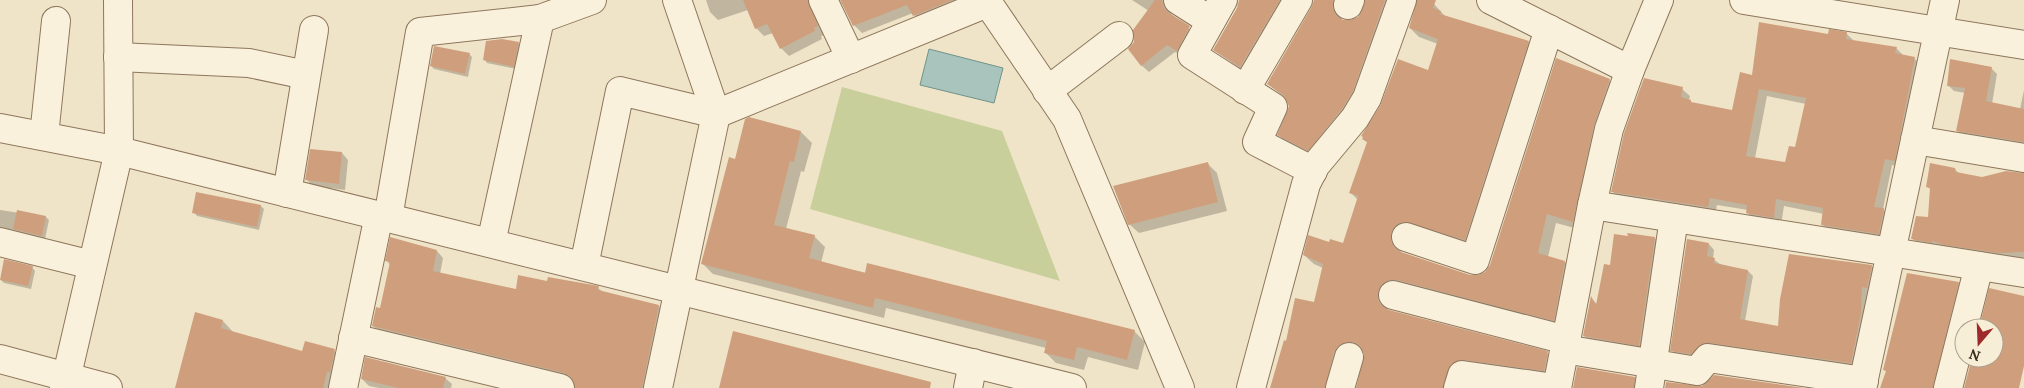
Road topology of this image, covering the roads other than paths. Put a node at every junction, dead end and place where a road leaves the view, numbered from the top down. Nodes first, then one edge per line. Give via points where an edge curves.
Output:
1 (118, 0) edge
2 (592, 0) edge
3 (677, 0) edge
4 (823, 0) edge
5 (1178, 0) edge
6 (1298, 0) edge
7 (1402, 0) edge
8 (1492, 0) edge
9 (1659, 0) edge
10 (1744, 0) edge
11 (1945, 0) edge
12 (986, 1) edge
13 (1217, 10) edge
14 (540, 19) junction
15 (56, 21) dead end
16 (1549, 29) junction
17 (314, 30) dead end
18 (1938, 31) junction
19 (1119, 36) dead end
20 (2024, 45) edge
21 (118, 57) junction
22 (850, 59) junction
23 (1630, 70) junction
24 (306, 74) junction
25 (1245, 90) junction
26 (1048, 91) junction
27 (716, 114) junction
28 (0, 128) edge
29 (44, 136) junction
30 (1915, 140) junction
31 (119, 151) junction
32 (2024, 158) edge
33 (1313, 171) junction
34 (287, 193) junction
35 (1592, 205) junction
36 (384, 216) junction
37 (1674, 218) junction
38 (1406, 237) dead end
39 (0, 242) edge
40 (491, 243) junction
41 (1892, 252) junction
42 (92, 265) junction
43 (584, 266) junction
44 (1979, 266) junction
45 (2024, 273) edge
46 (679, 289) junction
47 (1394, 295) dead end
48 (353, 338) junction
49 (1565, 345) junction
50 (1349, 357) dead end
51 (0, 359) edge
52 (970, 375) edge
53 (1651, 376) edge
54 (66, 382) edge
55 (1863, 384) edge
56 (1065, 387) edge
57 (108, 388) edge
58 (343, 388) edge
59 (560, 388) edge
60 (658, 388) edge
61 (1180, 388) edge
62 (1251, 388) edge
63 (1340, 388) edge
64 (1458, 388) edge
65 (1556, 388) edge
66 (1948, 388) edge

1 - 21 street
2 - 14 street
3 - 27 street
4 - 22 street
5 - 13 street
6 - 25 street
7 - 33 street via 1367,98
8 - 16 street
9 - 23 street
10 - 18 street
11 - 18 street
12 - 22 street
12 - 26 street
13 - 25 street via 1192,54
14 - 36 street via 420,32
14 - 40 street
15 - 29 street
16 - 23 street
16 - 38 street via 1475,260
17 - 24 street
18 - 20 street
18 - 30 street
19 - 26 street
21 - 24 street via 249,63
21 - 31 street
22 - 27 street
23 - 35 street via 1609,129
24 - 34 street
25 - 33 street via 1273,107 1257,142
26 - 61 street via 1067,119
27 - 43 street via 620,91
27 - 46 street
28 - 29 street
29 - 31 street
30 - 32 street
30 - 41 street
31 - 34 street
31 - 42 street
33 - 62 street via 1306,184
34 - 36 street
35 - 37 street
35 - 49 street
36 - 40 street
36 - 48 street
37 - 41 street
37 - 53 street
39 - 42 street
40 - 43 street
41 - 44 street
41 - 55 street
42 - 54 street
43 - 46 street
44 - 45 street
44 - 66 street
46 - 52 street
46 - 60 street
47 - 49 street
48 - 58 street
48 - 59 street
49 - 53 street
49 - 65 street
50 - 63 street
51 - 54 street
52 - 56 street
53 - 55 street via 1697,371 1708,358
54 - 57 street
64 - 65 street via 1462,375

